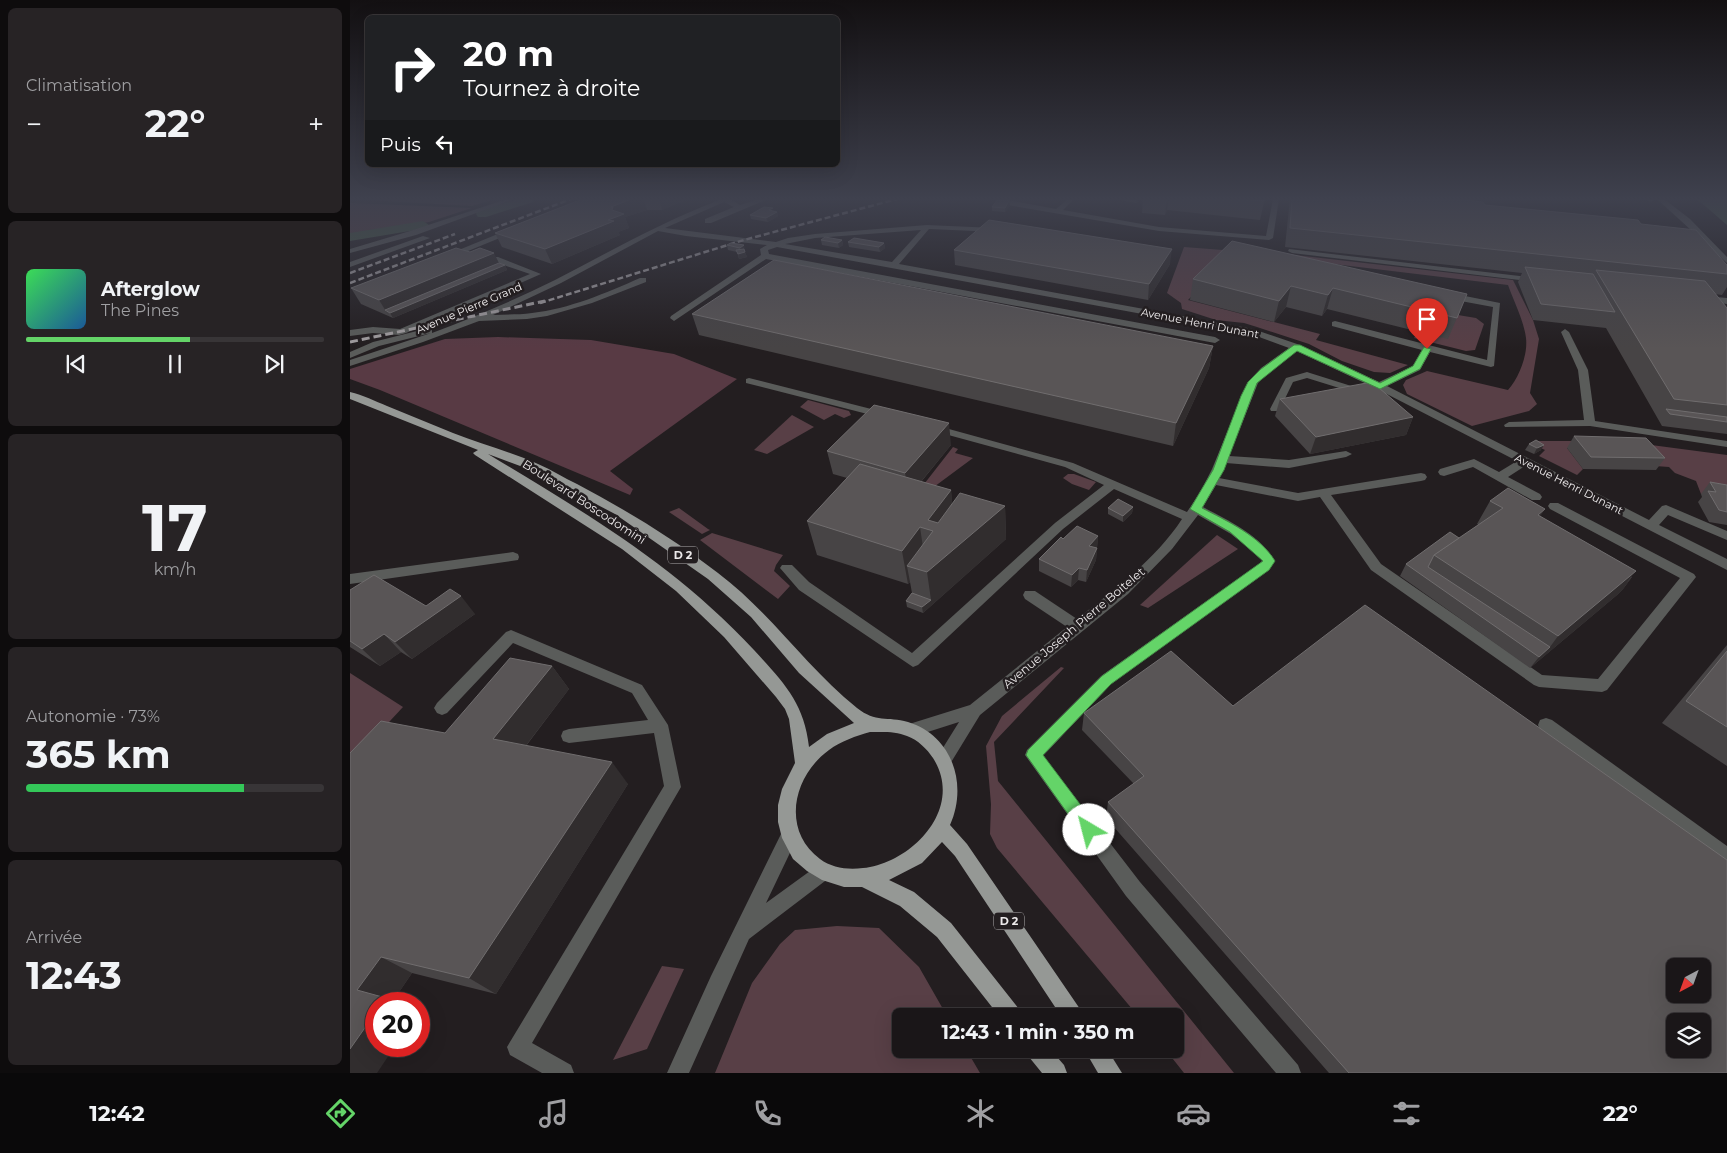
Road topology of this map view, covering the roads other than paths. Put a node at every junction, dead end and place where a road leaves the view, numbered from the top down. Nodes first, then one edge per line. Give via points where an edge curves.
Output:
1 (393, 249) edge
2 (466, 249) edge
3 (616, 249) edge
4 (764, 249) edge
5 (803, 249) edge
6 (908, 249) edge
7 (1715, 249) edge
8 (1292, 250) edge
9 (765, 256) junction
10 (496, 259) edge
11 (436, 261) edge
12 (1727, 261) edge
13 (350, 265) edge
14 (894, 265) junction
15 (643, 280) dead end
16 (1547, 281) edge
17 (1440, 294) edge
18 (1699, 298) edge
19 (1727, 301) edge
20 (674, 318) dead end
21 (465, 322) junction
22 (1335, 324) dead end
23 (400, 332) junction
24 (1565, 332) dead end
25 (350, 333) edge
26 (1215, 340) dead end
27 (376, 344) junction
28 (1297, 347) junction
29 (1427, 349) junction
30 (350, 355) edge
31 (350, 363) edge
32 (749, 381) dead end
33 (1380, 386) junction
34 (350, 394) edge
35 (1275, 409) dead end
36 (894, 418) edge
37 (1590, 423) junction
38 (922, 425) edge
39 (1509, 425) dead end
40 (458, 439) junction
41 (1727, 444) edge
42 (1346, 454) dead end
43 (1222, 459) junction
44 (1525, 461) junction
45 (1444, 472) dead end
46 (1421, 477) dead end
47 (1499, 477) junction
48 (1213, 481) junction
49 (1113, 484) junction
50 (1323, 493) junction
51 (1536, 497) dead end
52 (1554, 506) dead end
53 (1193, 514) junction
54 (1650, 526) junction
55 (1727, 536) edge
56 (513, 557) dead end
57 (1727, 565) edge
58 (787, 568) dead end
59 (350, 579) edge
60 (1030, 595) dead end
61 (1078, 627) junction
62 (442, 708) dead end
63 (975, 710) junction
64 (660, 725) junction
65 (870, 725) junction
66 (1546, 725) dead end
67 (912, 730) junction
68 (569, 736) dead end
69 (944, 759) junction
70 (803, 764) junction
71 (941, 828) junction
72 (789, 836) junction
73 (1727, 857) edge
74 (823, 872) junction
75 (864, 878) junction
76 (742, 934) junction
77 (1006, 1008) edge
78 (1068, 1008) edge
79 (1044, 1058) edge
80 (1101, 1058) edge
81 (563, 1073) edge
82 (678, 1073) edge
83 (1056, 1073) edge
84 (1111, 1073) edge
85 (1290, 1073) edge

1 - 13 street
2 - 11 street
3 - 21 street, Avenue Pierre Grand via 533,293
4 - 9 street
5 - 14 street, Avenue Henri Dunant
6 - 14 street
7 - 12 street
8 - 16 street
9 - 20 street
9 - 26 street
10 - 23 street via 537,274
14 - 28 street, Avenue Henri Dunant via 1253,332
15 - 21 street via 567,308 535,315
17 - 29 street via 1498,305 1492,364
18 - 19 street
21 - 27 street
21 - 31 street, Avenue Pierre Grand via 417,342
22 - 29 street
23 - 25 street via 373,330
23 - 27 street
24 - 37 street via 1583,370
27 - 30 street
28 - 33 street, Avenue Henri Dunant
28 - 43 street, Avenue Joseph Pierre Boitelet via 1264,370 1253,382
29 - 33 street via 1417,368
32 - 36 street
33 - 35 street via 1365,393 1307,375 1289,380
33 - 44 street, Avenue Henri Dunant via 1420,411
34 - 40 main road, Boulevard Boscodomini / D 2
37 - 39 street
37 - 41 street
38 - 49 street via 1068,466
40 - 65 main road, Boulevard Boscodomini / D 2 via 535,467 619,511 706,571 756,613 811,675
40 - 70 main road, Boulevard Boscodomini / D 2 via 603,529 707,610 791,704 800,733
42 - 43 street via 1289,464
43 - 48 street, Avenue Joseph Pierre Boitelet
44 - 47 street
44 - 54 street, Avenue Henri Dunant
45 - 47 street via 1474,463
46 - 50 street
47 - 51 street
48 - 50 street via 1298,497
48 - 53 street, Avenue Joseph Pierre Boitelet
49 - 53 street
49 - 58 street via 1059,526 913,661 804,586
50 - 52 street via 1376,567 1539,681 1602,686 1689,577
53 - 61 street, Avenue Joseph Pierre Boitelet via 1162,553
53 - 85 street via 1234,530 1265,554 1269,561 1106,680 1033,755 1133,889
54 - 55 street via 1666,509
54 - 57 street, Avenue Henri Dunant
56 - 59 street
60 - 61 street
61 - 63 street, Avenue Joseph Pierre Boitelet
62 - 64 street via 511,636 637,689
63 - 67 street, Avenue Joseph Pierre Boitelet
63 - 69 street, Avenue Joseph Pierre Boitelet
64 - 68 street
64 - 81 street via 673,787 518,1047
65 - 67 main road via 892,725
65 - 70 main road via 844,732
66 - 73 street
67 - 69 main road via 930,742
69 - 71 main road via 951,780 950,804
70 - 72 main road via 787,799
71 - 75 main road via 922,852 895,870
71 - 78 main road, D 2 via 961,850
72 - 74 main road via 802,857
72 - 76 street
74 - 75 main road via 843,878
74 - 76 street
75 - 77 main road via 907,899 944,930
76 - 82 street
79 - 83 main road
80 - 84 main road

